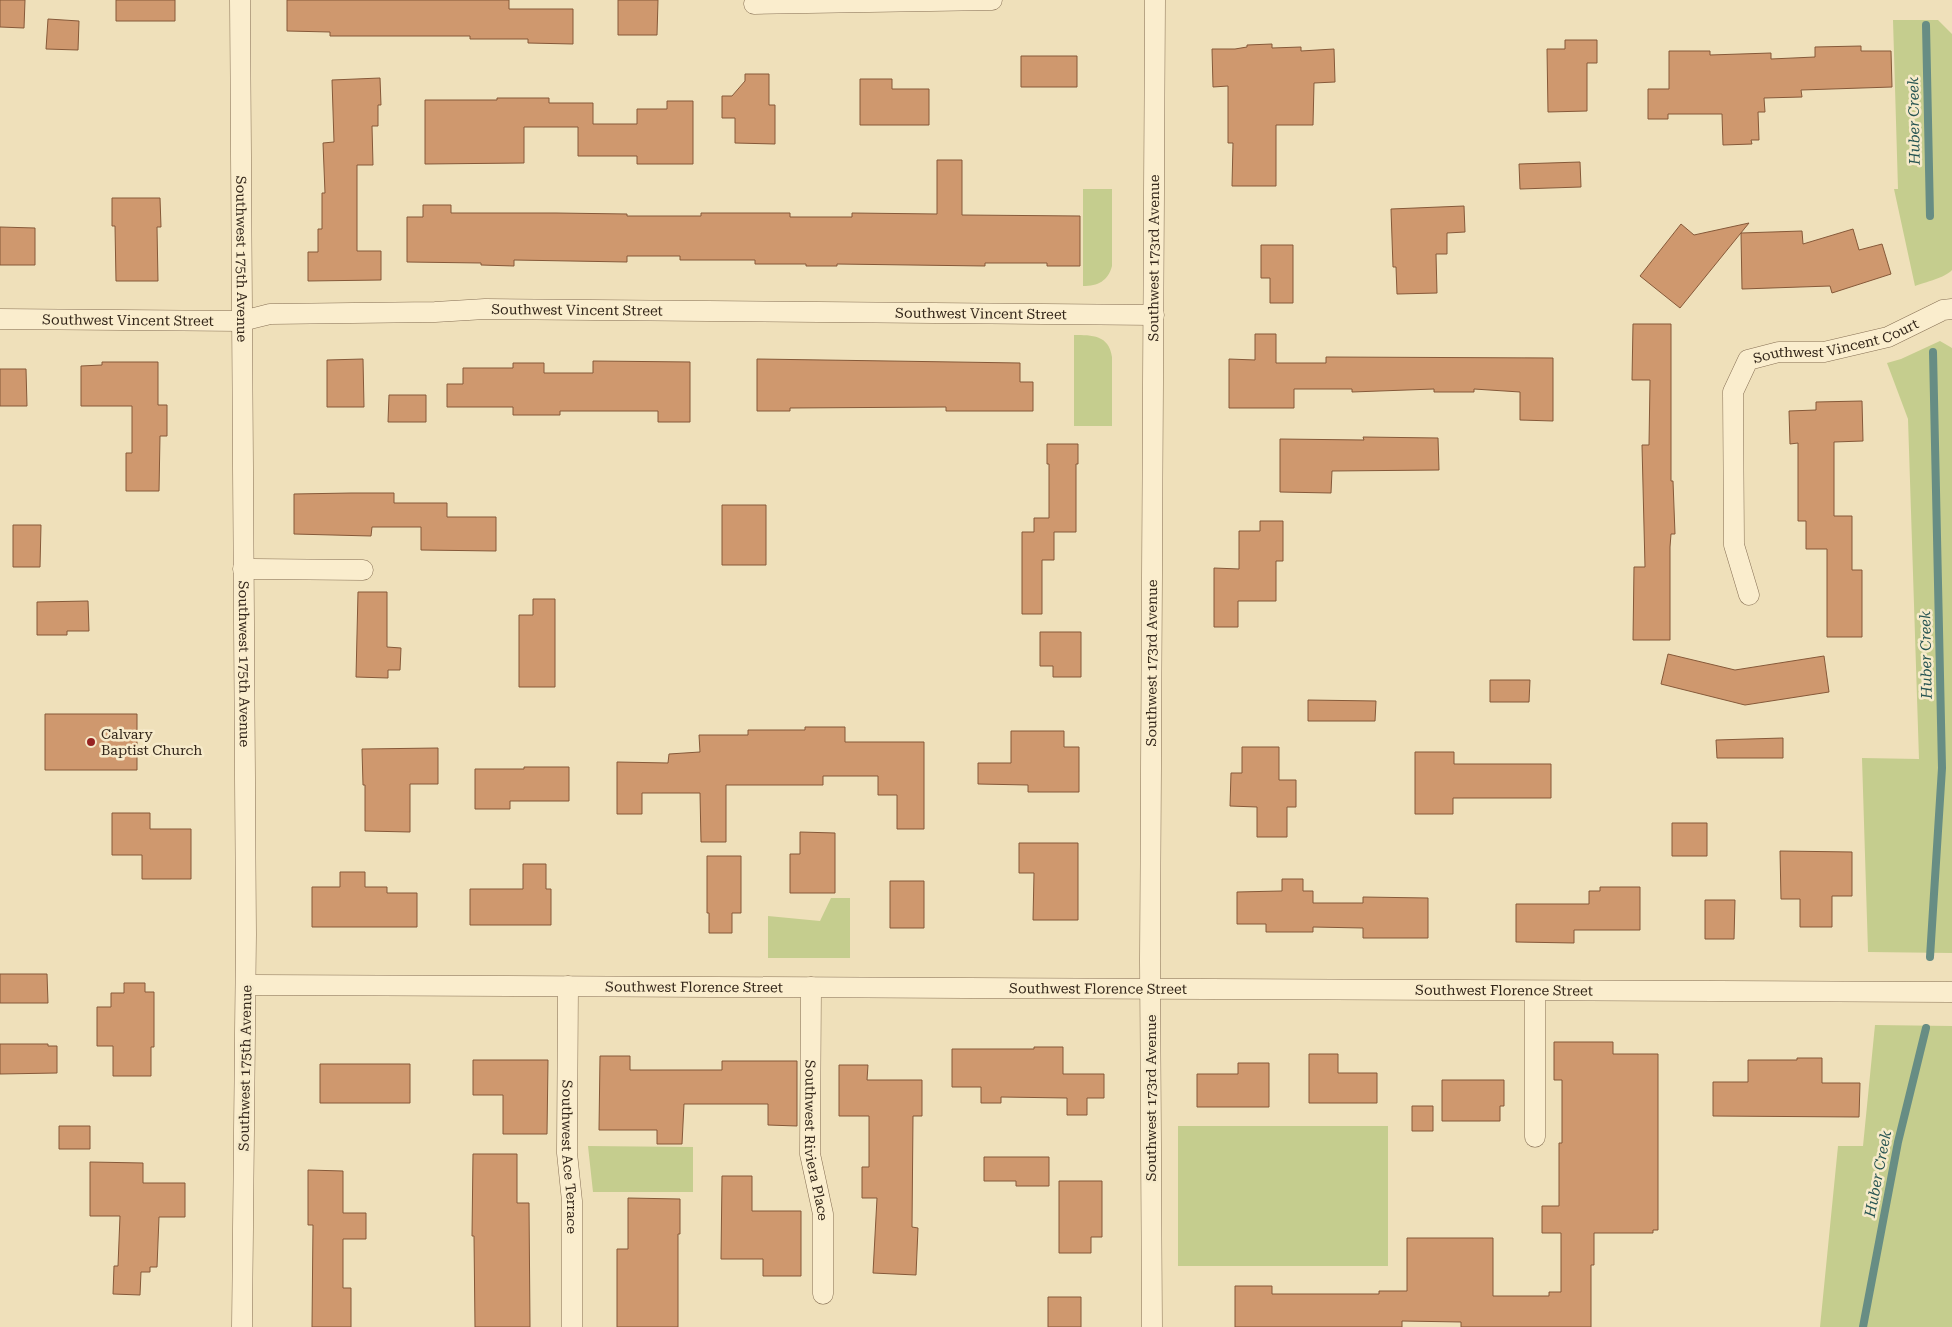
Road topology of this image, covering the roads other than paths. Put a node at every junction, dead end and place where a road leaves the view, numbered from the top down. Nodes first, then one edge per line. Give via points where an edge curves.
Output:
1 (240, 0) edge
2 (992, 0) edge
3 (1155, 0) edge
4 (754, 4) dead end
5 (1952, 309) edge
6 (1154, 315) junction
7 (0, 319) edge
8 (242, 321) junction
9 (243, 569) junction
10 (363, 570) dead end
11 (1749, 595) dead end
12 (246, 985) junction
13 (568, 986) junction
14 (811, 987) junction
15 (1150, 990) junction
16 (1535, 991) junction
17 (1952, 992) edge
18 (1535, 1137) dead end
19 (823, 1294) dead end
20 (242, 1327) edge
21 (572, 1327) edge
22 (1152, 1327) edge

1 - 8 street, Southwest 175th Avenue
2 - 4 street
3 - 6 street, Southwest 173rd Avenue
5 - 11 street, Southwest Vincent Court via 1943,310 1888,337 1824,352 1779,352 1748,360 1733,392 1734,545
6 - 8 street, Southwest Vincent Street via 485,309 270,314
6 - 15 street, Southwest 173rd Avenue
7 - 8 street, Southwest Vincent Street
8 - 9 street, Southwest 175th Avenue
9 - 10 street
9 - 12 street, Southwest 175th Avenue
12 - 13 street, Southwest Florence Street
12 - 20 street, Southwest 175th Avenue
13 - 14 street, Southwest Florence Street
13 - 21 street, Southwest Ace Terrace via 567,1154 572,1201
14 - 15 street, Southwest Florence Street
14 - 19 street, Southwest Riviera Place via 810,1154 823,1214
15 - 16 street, Southwest Florence Street
15 - 22 street, Southwest 173rd Avenue
16 - 17 street, Southwest Florence Street
16 - 18 street

